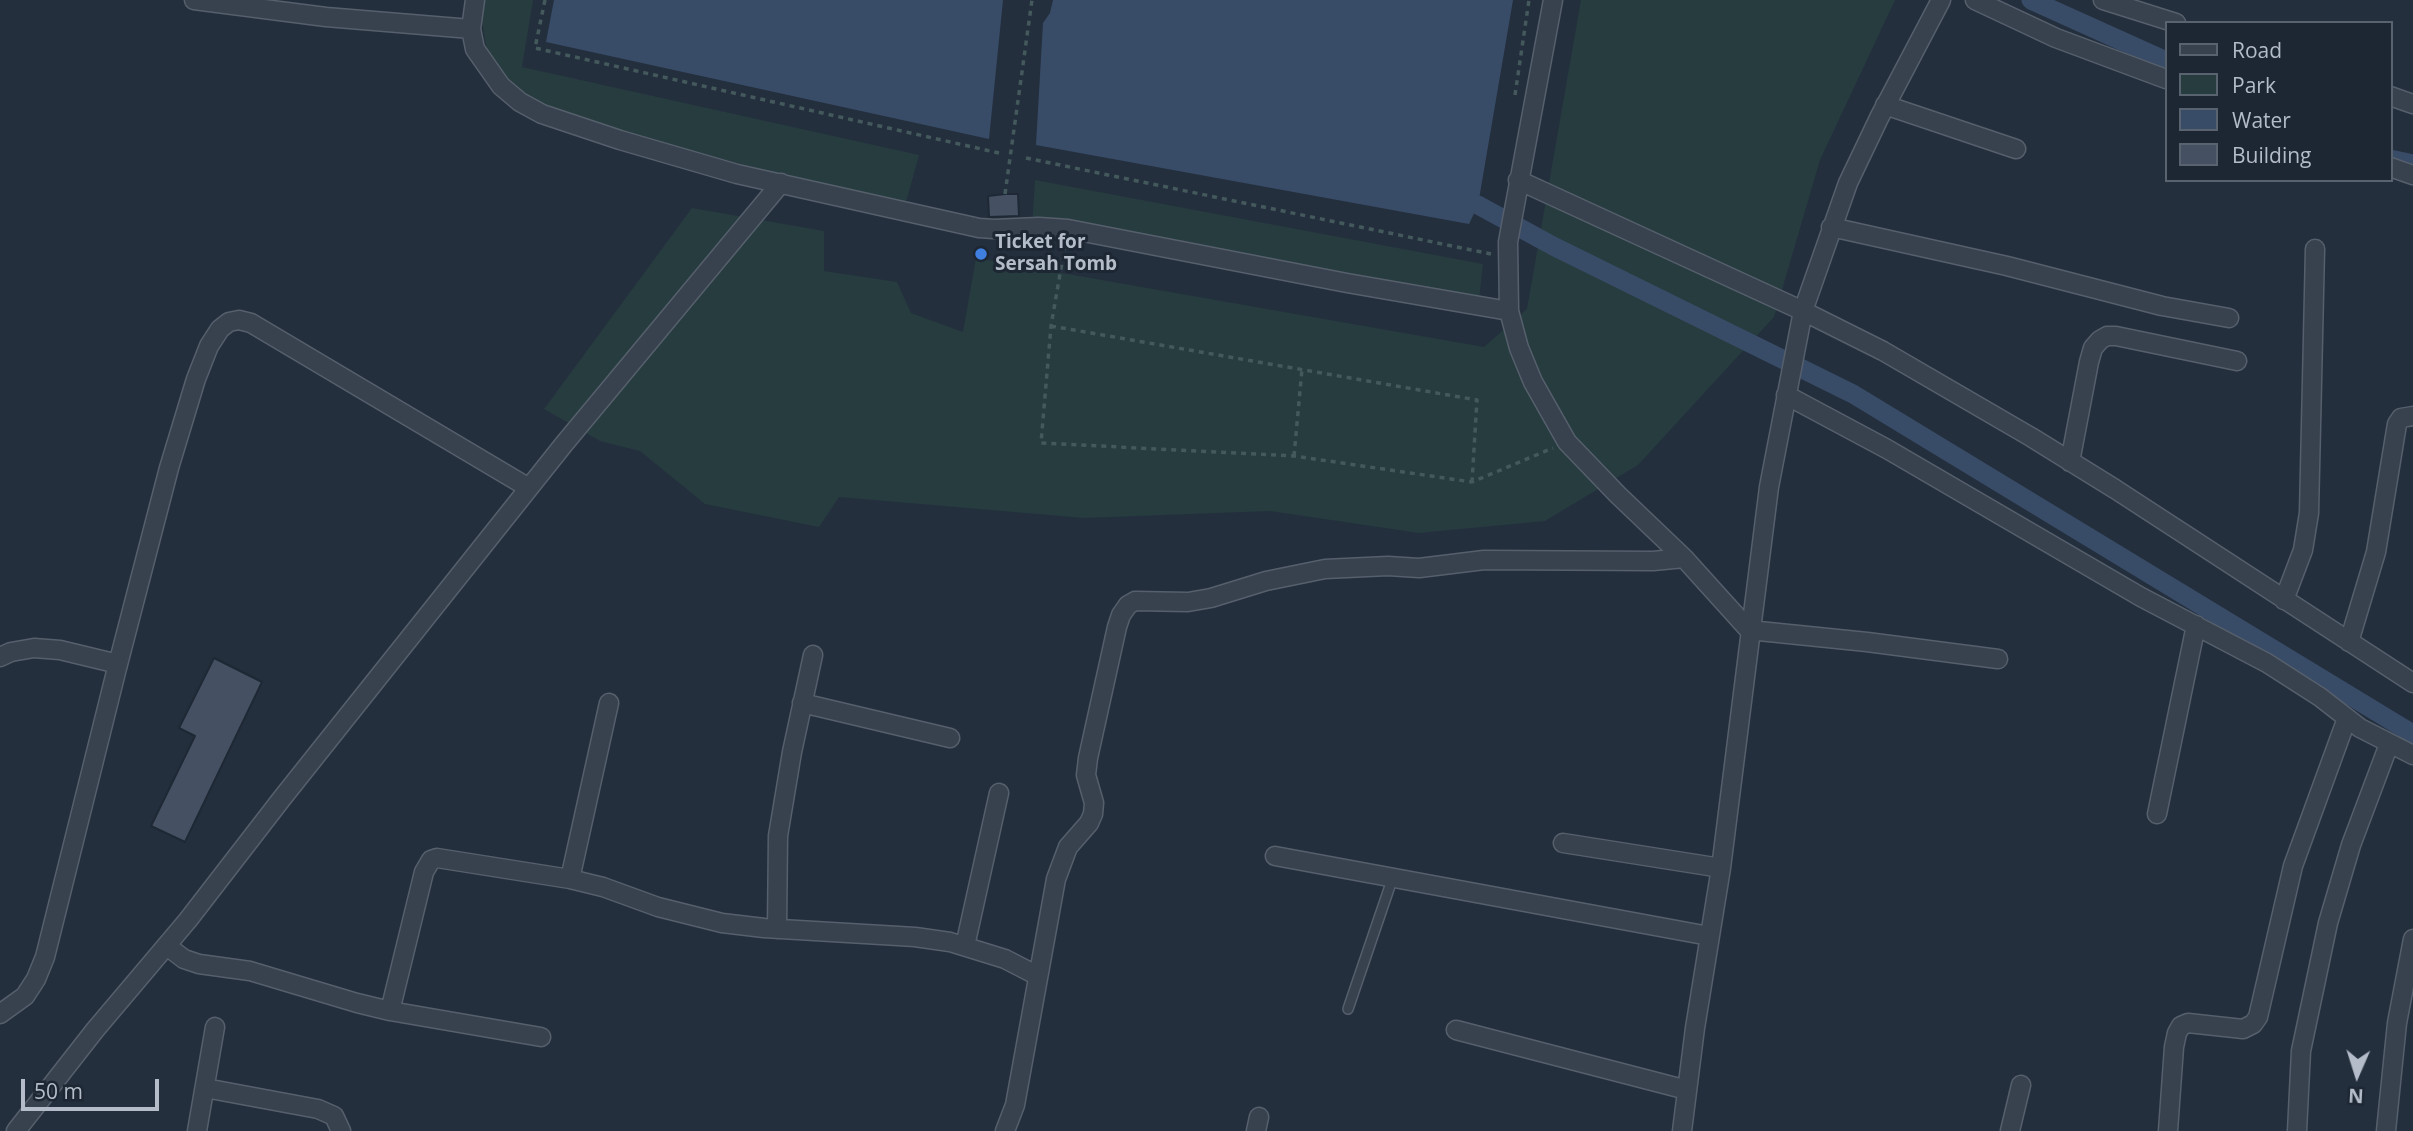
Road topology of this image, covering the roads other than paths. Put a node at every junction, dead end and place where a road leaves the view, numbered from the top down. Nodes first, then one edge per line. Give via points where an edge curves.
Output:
1 (194, 0) edge
2 (475, 0) edge
3 (1553, 0) edge
4 (1941, 0) edge
5 (1975, 0) edge
6 (2103, 0) edge
7 (2170, 21) edge
8 (471, 29) junction
9 (2164, 78) edge
10 (2392, 97) edge
11 (2413, 104) edge
12 (1885, 105) junction
13 (2016, 149) dead end
14 (2392, 168) edge
15 (2413, 175) edge
16 (781, 183) junction
17 (1517, 188) junction
18 (1831, 227) junction
19 (2315, 249) dead end
20 (1508, 311) junction
21 (1803, 311) junction
22 (2228, 318) dead end
23 (2237, 361) dead end
24 (1787, 391) junction
25 (2413, 416) edge
26 (2070, 462) junction
27 (529, 488) junction
28 (1684, 558) junction
29 (2284, 600) junction
30 (2196, 625) junction
31 (1749, 630) junction
32 (2349, 642) junction
33 (813, 655) dead end
34 (0, 657) edge
35 (1998, 659) dead end
36 (118, 664) junction
37 (2413, 682) edge
38 (609, 703) dead end
39 (802, 703) junction
40 (2347, 718) junction
41 (950, 738) dead end
42 (2389, 744) junction
43 (2413, 755) edge
44 (999, 793) dead end
45 (2157, 814) dead end
46 (1563, 844) dead end
47 (1275, 856) dead end
48 (1721, 868) junction
49 (1393, 877) junction
50 (570, 878) junction
51 (777, 929) junction
52 (1709, 936) junction
53 (2413, 939) edge
54 (167, 946) junction
55 (965, 946) junction
56 (1038, 976) junction
57 (1348, 1009) dead end
58 (390, 1011) junction
59 (0, 1014) edge
60 (215, 1027) dead end
61 (1456, 1030) dead end
62 (541, 1037) dead end
63 (2021, 1085) dead end
64 (205, 1088) junction
65 (1686, 1090) junction
66 (16, 1131) edge
67 (197, 1131) edge
68 (341, 1131) edge
69 (1005, 1131) edge
70 (1682, 1131) edge
71 (2010, 1131) edge
72 (2168, 1131) edge
73 (2297, 1131) edge
74 (2386, 1131) edge

1 - 8 street
2 - 8 street
3 - 17 street
4 - 12 street
5 - 9 street
6 - 7 street
8 - 16 street via 475,49 501,86 542,114 737,174
10 - 11 street
12 - 13 street
12 - 18 street
14 - 15 street
16 - 20 street via 979,228 1068,229
16 - 27 street
17 - 20 street via 1501,242
17 - 21 street
18 - 21 street
18 - 22 street
19 - 29 street via 2309,513 2303,550
20 - 28 street via 1533,382 1567,442
21 - 24 street
21 - 26 street via 1883,351
23 - 26 street via 2116,337 2099,340 2089,362
24 - 30 street
24 - 31 street
25 - 32 street via 2401,418 2397,424 2376,552
26 - 29 street
27 - 36 street via 251,323 229,322 209,346 196,379
27 - 54 street
28 - 31 street
28 - 56 street via 1484,560 1419,568 1325,569 1200,600 1135,601 1128,605 1117,626 1088,758 1086,775 1093,814 1062,859
29 - 32 street
30 - 40 street via 2284,673
30 - 45 street
31 - 35 street
31 - 48 street
32 - 37 street
33 - 39 street
34 - 36 street via 34,648
36 - 59 street via 45,957 24,996
38 - 50 street
39 - 41 street
39 - 51 street via 778,836
40 - 42 street
40 - 72 street via 2293,866 2258,1017 2243,1029 2181,1027 2174,1047
42 - 43 street
42 - 73 street via 2328,923 2301,1051
44 - 55 street
46 - 48 street
47 - 49 street
48 - 52 street
49 - 52 street
49 - 57 lane
50 - 51 street via 693,916
50 - 58 street via 443,858 431,860 420,884
51 - 55 street via 915,937
52 - 65 street
53 - 74 street via 2397,1023
54 - 58 street via 199,964 250,971
54 - 66 street
55 - 56 street
56 - 69 street via 1015,1105
58 - 62 street
60 - 64 street
61 - 65 street
63 - 71 street
64 - 67 street
64 - 68 street via 318,1109 334,1116
65 - 70 street

